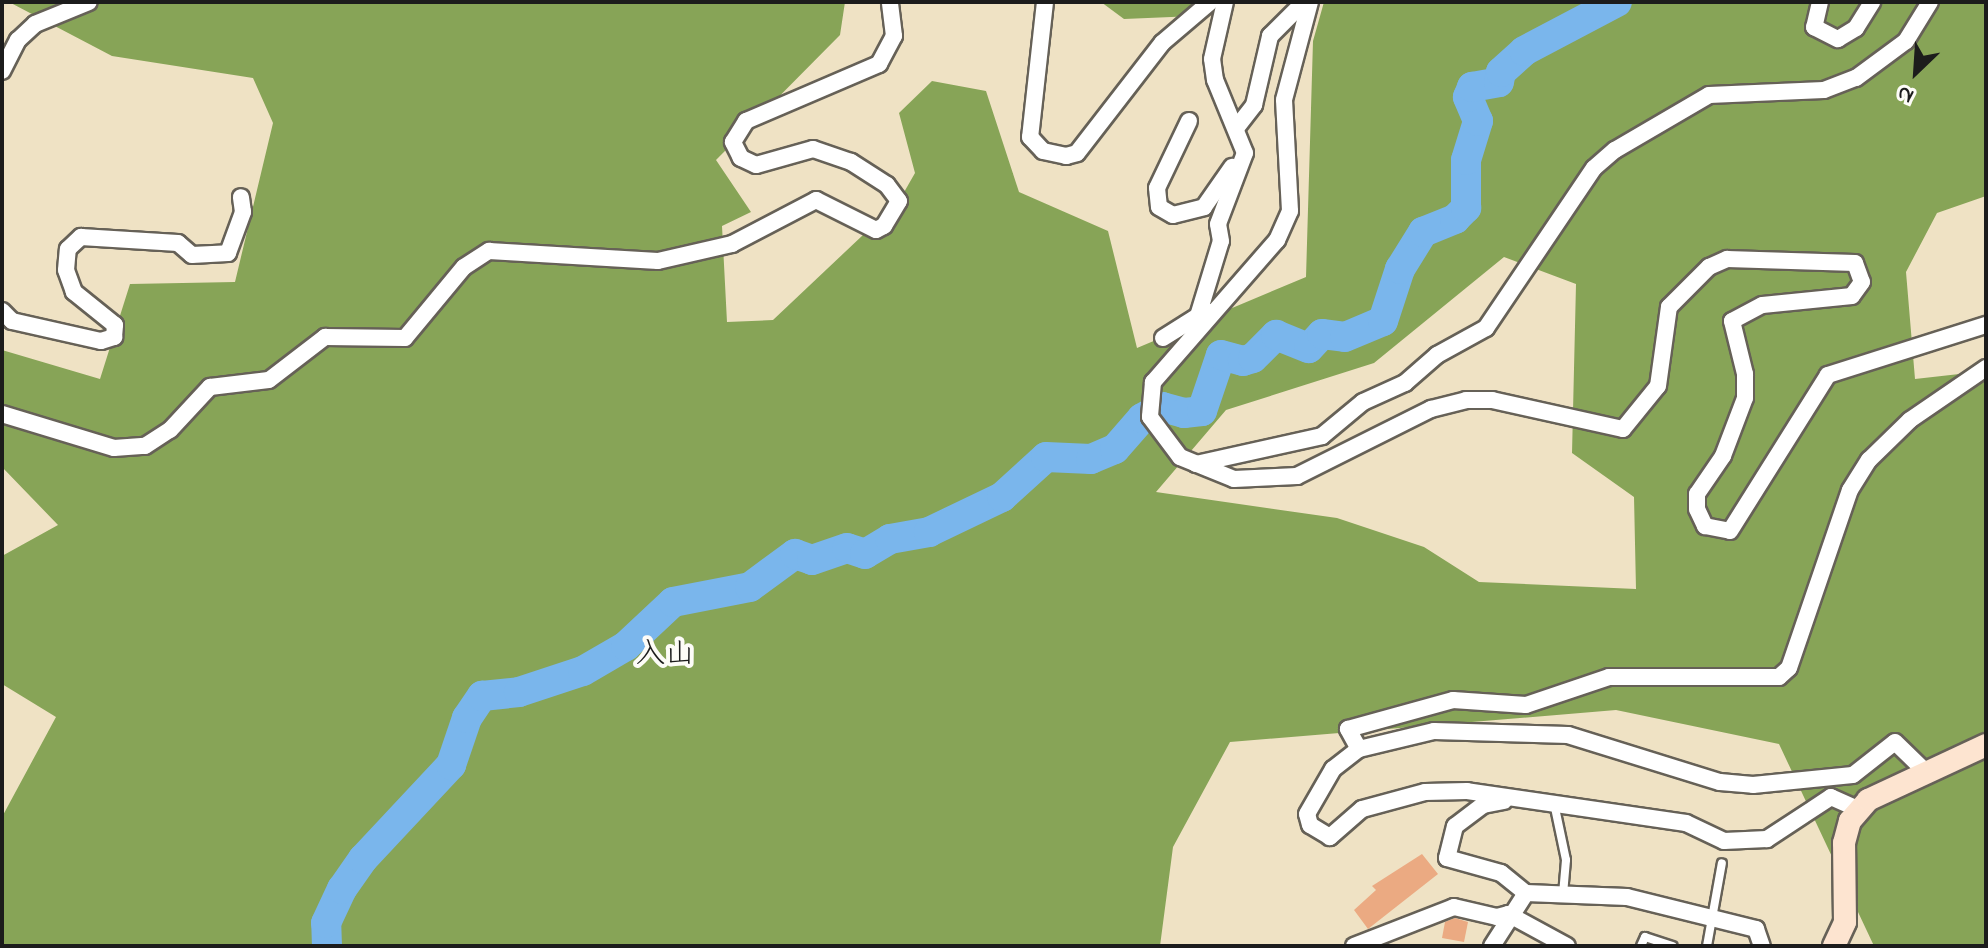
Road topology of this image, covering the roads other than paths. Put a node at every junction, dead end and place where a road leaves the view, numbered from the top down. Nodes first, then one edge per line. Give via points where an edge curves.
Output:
1 (89, 2) edge
2 (890, 2) edge
3 (1045, 2) edge
4 (1210, 2) edge
5 (1225, 2) edge
6 (1307, 2) edge
7 (1820, 2) edge
8 (1872, 2) edge
9 (1930, 2) edge
10 (2, 71) edge
11 (1189, 121) dead end
12 (1237, 127) junction
13 (1239, 166) junction
14 (241, 197) dead end
15 (1221, 302) junction
16 (2, 311) edge
17 (1198, 316) junction
18 (1986, 325) edge
19 (1163, 338) dead end
20 (1986, 368) edge
21 (2, 414) edge
22 (1196, 464) junction
23 (1986, 745) edge
24 (1359, 749) junction
25 (1926, 772) junction
26 (1510, 796) junction
27 (1554, 802) junction
28 (1860, 810) junction
29 (1722, 863) dead end
30 (1526, 893) junction
31 (1563, 897) junction
32 (1508, 914) junction
33 (1712, 916) junction
34 (1354, 946) edge
35 (1492, 946) edge
36 (1567, 946) edge
37 (1641, 946) edge
38 (1673, 946) edge
39 (1707, 946) edge
40 (1762, 946) edge
41 (1834, 946) edge

1 - 10 street via 35,24 18,40
2 - 21 street via 894,36 879,64 746,121 733,142 741,158 756,165 813,149 851,162 887,185 899,201 876,230 816,200 732,244 658,261 489,251 464,267 405,338 325,337 269,380 210,387 170,430 145,446 114,448
3 - 4 street via 1030,137 1043,151 1066,156 1077,153 1162,43
5 - 12 street via 1212,59 1215,80
6 - 12 street via 1270,36 1254,105
6 - 15 street via 1284,100 1290,211 1277,240
7 - 8 street via 1814,27 1838,39 1856,28
9 - 22 street via 1906,41 1856,78 1824,90 1709,95 1615,150 1594,168 1486,328 1437,355 1405,383 1363,402 1322,436
11 - 13 street via 1157,188 1159,207 1173,215 1204,207 1233,166
12 - 13 street via 1245,153
13 - 17 street via 1218,224 1221,241
14 - 16 street via 243,212 228,253 192,255 178,243 81,237 68,249 66,270 74,292 115,325 114,337 101,341 12,321
15 - 17 street
15 - 22 street via 1153,382 1150,417 1180,457
17 - 19 street
18 - 22 street via 1828,375 1730,531 1705,526 1697,494 1723,456 1745,398 1732,321 1762,305 1852,296 1862,282 1855,263 1727,259 1709,267 1669,307 1658,386 1623,429 1492,400 1466,400 1431,409 1297,476 1234,479
20 - 24 street via 1910,420 1869,460 1850,490 1789,668 1779,677 1609,677 1526,705 1453,700 1348,729
23 - 25 main road
24 - 25 street via 1434,731 1568,735 1720,782 1753,785 1853,775 1895,742
24 - 26 street via 1333,769 1307,814 1310,825 1330,837 1362,809 1425,792
25 - 28 main road via 1868,800
26 - 27 street
26 - 30 street via 1483,805 1455,826 1447,858 1501,873
27 - 28 street via 1686,823 1724,841 1767,839 1831,797
27 - 31 lane via 1566,860
28 - 41 main road via 1844,843 1845,922
29 - 33 lane
30 - 31 street
30 - 32 street
31 - 33 street via 1627,897
32 - 34 street via 1497,917 1454,907
32 - 35 street
32 - 36 street
33 - 39 lane
33 - 40 street via 1756,929
37 - 38 lane via 1645,937

